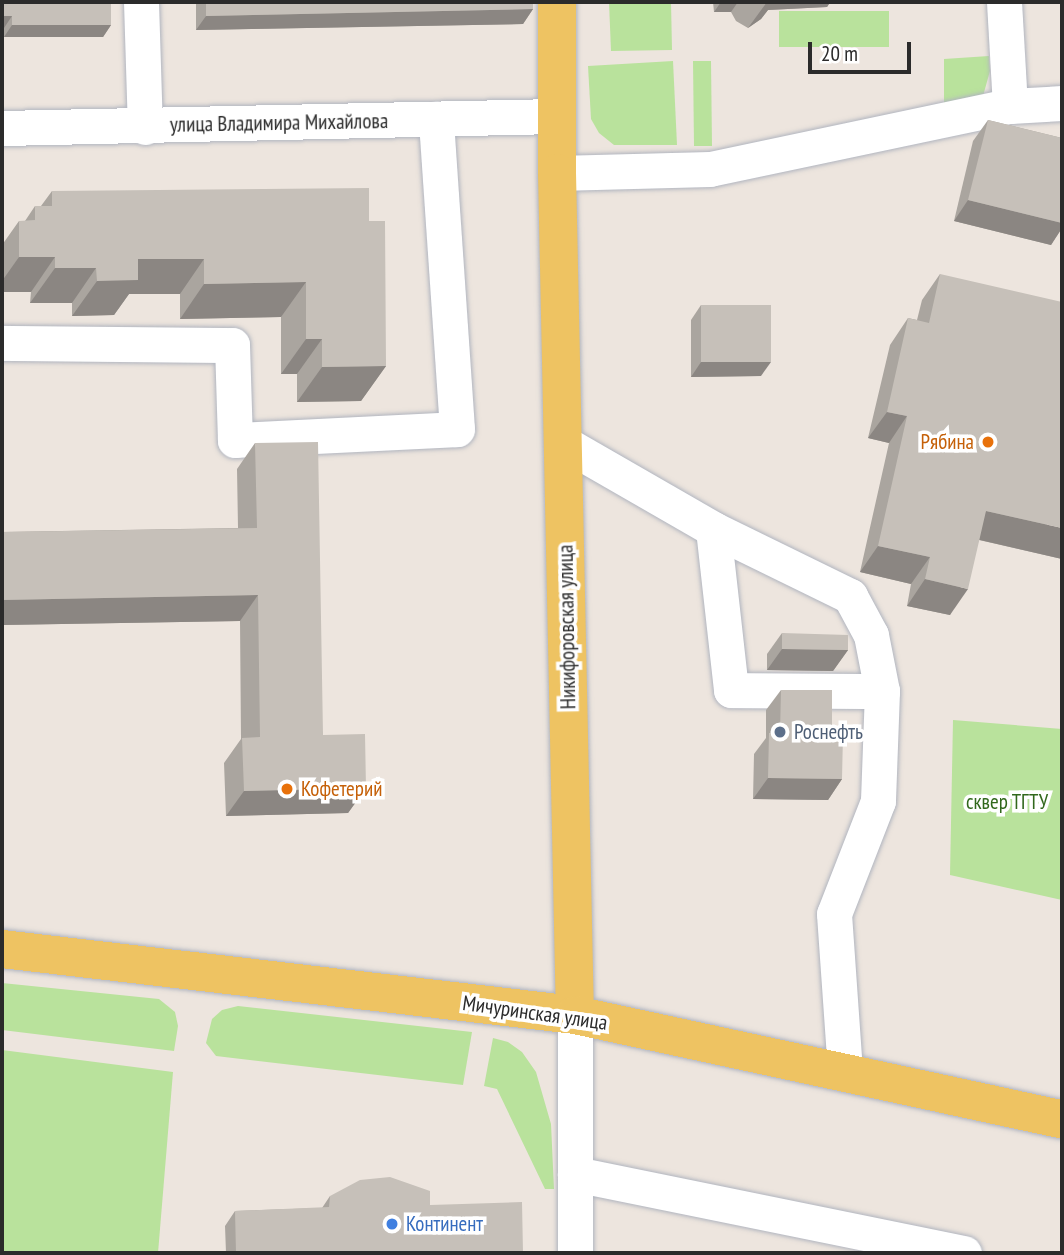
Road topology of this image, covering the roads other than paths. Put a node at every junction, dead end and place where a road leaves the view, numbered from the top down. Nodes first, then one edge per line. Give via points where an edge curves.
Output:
1 (141, 2) edge
2 (557, 2) edge
3 (1004, 2) edge
4 (1062, 103) edge
5 (1010, 106) junction
6 (557, 116) junction
7 (436, 119) junction
8 (145, 127) junction
9 (2, 128) edge
10 (557, 173) junction
11 (2, 343) edge
12 (562, 442) junction
13 (713, 529) junction
14 (882, 691) junction
15 (2, 948) edge
16 (575, 1015) junction
17 (845, 1072) junction
18 (1062, 1119) edge
19 (575, 1174) junction
20 (575, 1253) edge
21 (964, 1253) edge

1 - 8 street
2 - 6 main road, Никифоровская улица
3 - 5 street
4 - 5 street
5 - 10 street via 710,169
6 - 7 street, улица Владимира Михайлова
6 - 10 main road, Никифоровская улица
7 - 8 street, улица Владимира Михайлова
7 - 11 street via 457,429 236,440 232,345
8 - 9 street, улица Владимира Михайлова
10 - 12 main road, Никифоровская улица
12 - 13 street
12 - 16 main road, Никифоровская улица
13 - 14 street via 849,596 872,635
13 - 14 street via 731,690
14 - 17 street via 878,801 834,914
15 - 16 main road, Мичуринская улица
16 - 17 main road, Мичуринская улица
16 - 19 street, Никифоровская улица
17 - 18 main road, Мичуринская улица
19 - 20 street, Никифоровская улица
19 - 21 street

